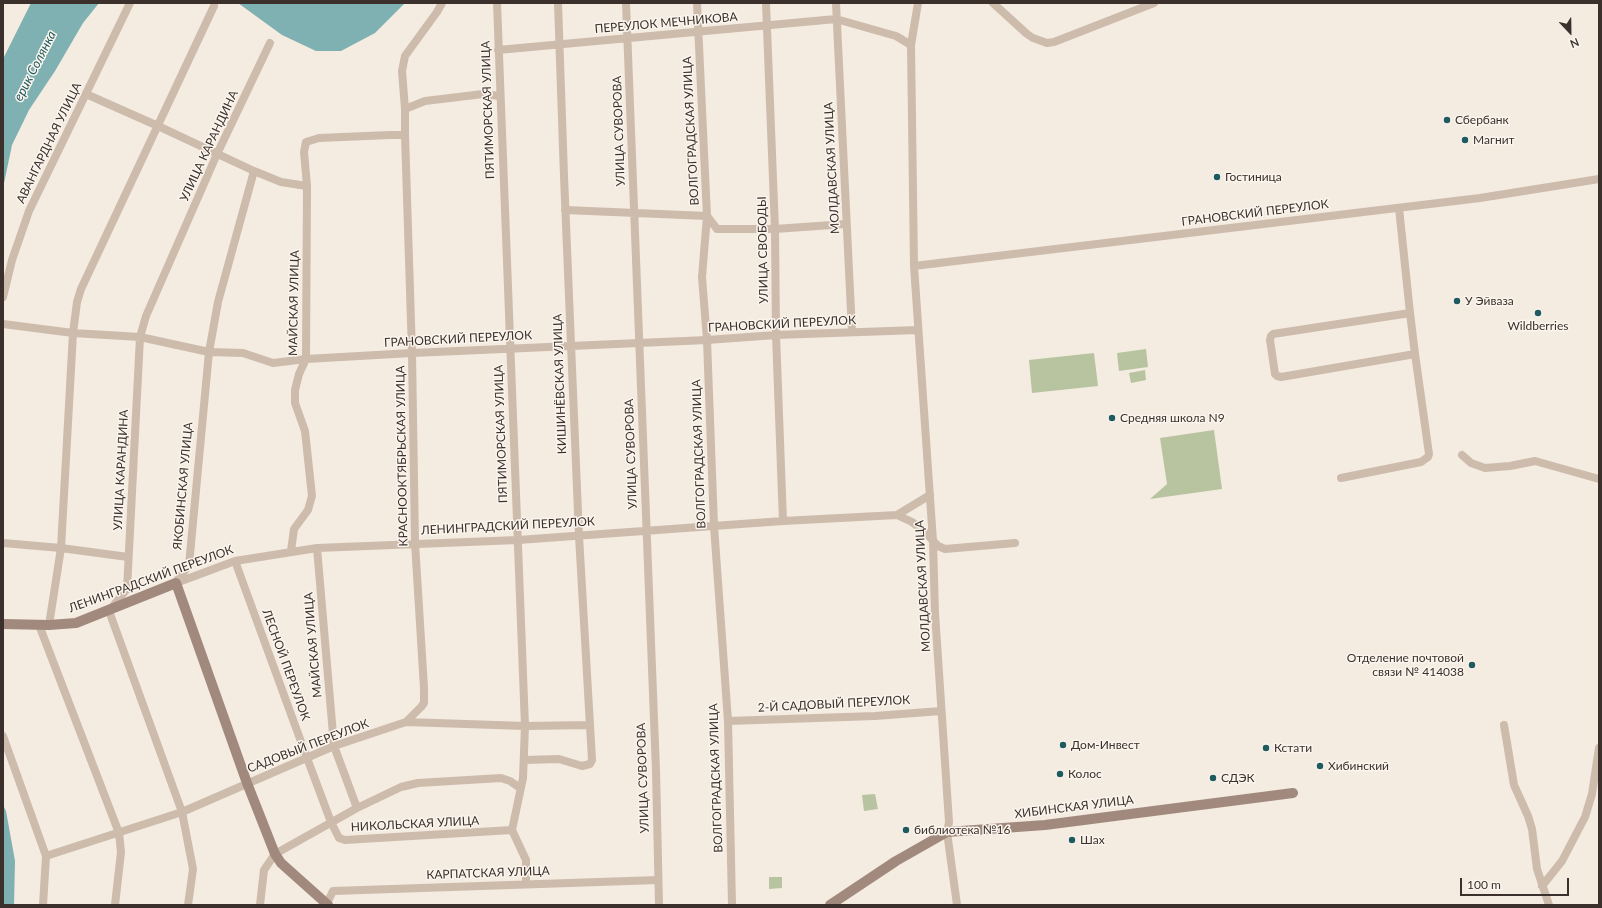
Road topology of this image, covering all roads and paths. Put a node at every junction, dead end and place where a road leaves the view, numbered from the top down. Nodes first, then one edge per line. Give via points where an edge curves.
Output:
1 (130, 3) edge
2 (442, 3) edge
3 (497, 3) edge
4 (558, 3) edge
5 (626, 3) edge
6 (697, 3) edge
7 (766, 3) edge
8 (836, 3) edge
9 (918, 3) edge
10 (992, 3) edge
11 (1154, 3) edge
12 (214, 6) dead end
13 (836, 19) junction
14 (767, 26) junction
15 (698, 32) junction
16 (628, 38) junction
17 (270, 43) dead end
18 (560, 44) junction
19 (911, 45) junction
20 (498, 50) junction
21 (86, 94) junction
22 (500, 96) junction
23 (405, 109) junction
24 (158, 126) junction
25 (405, 135) junction
26 (217, 154) junction
27 (254, 171) junction
28 (1599, 179) edge
29 (307, 186) junction
30 (1399, 208) junction
31 (565, 210) junction
32 (634, 213) junction
33 (707, 216) junction
34 (846, 224) junction
35 (775, 229) junction
36 (914, 266) junction
37 (3, 297) edge
38 (1410, 313) junction
39 (3, 324) edge
40 (918, 330) junction
41 (852, 332) junction
42 (73, 333) junction
43 (776, 335) junction
44 (140, 337) junction
45 (707, 340) junction
46 (639, 342) junction
47 (571, 346) junction
48 (510, 348) junction
49 (209, 352) junction
50 (412, 353) junction
51 (1415, 354) junction
52 (306, 359) junction
53 (1462, 455) dead end
54 (1340, 478) dead end
55 (1599, 479) edge
56 (930, 495) junction
57 (897, 515) junction
58 (783, 521) junction
59 (714, 526) junction
60 (646, 531) junction
61 (579, 536) junction
62 (518, 540) junction
63 (933, 541) junction
64 (3, 543) edge
65 (415, 543) junction
66 (1015, 543) dead end
67 (61, 548) junction
68 (317, 548) junction
69 (291, 551) junction
70 (128, 558) junction
71 (235, 560) junction
72 (176, 583) junction
73 (109, 611) junction
74 (3, 624) edge
75 (44, 625) junction
76 (941, 711) junction
77 (728, 721) junction
78 (406, 722) junction
79 (590, 725) junction
80 (1504, 725) dead end
81 (525, 726) junction
82 (3, 736) edge
83 (334, 746) junction
84 (1599, 748) edge
85 (307, 758) junction
86 (524, 760) junction
87 (246, 783) junction
88 (520, 788) junction
89 (1292, 793) dead end
90 (357, 808) junction
91 (182, 812) junction
92 (331, 822) junction
93 (512, 830) junction
94 (946, 832) junction
95 (119, 833) junction
96 (275, 854) junction
97 (46, 856) junction
98 (658, 880) junction
99 (526, 884) junction
100 (1542, 886) junction
101 (43, 905) edge
102 (115, 905) edge
103 (188, 905) edge
104 (260, 905) edge
105 (327, 905) edge
106 (659, 905) edge
107 (732, 905) edge
108 (830, 905) edge
109 (957, 905) edge
110 (1549, 905) edge

1 - 21 street, АВАНГАРДНАЯ УЛИЦА
2 - 23 street, КРАСНООКТЯБРЬСКАЯ УЛИЦА via 405,56 402,71
3 - 20 street, ПЯТИМОРСКАЯ УЛИЦА
4 - 18 street, КИШИНЁВСКАЯ УЛИЦА
5 - 16 street, УЛИЦА СУВОРОВА
6 - 15 street, ВОЛГОГРАДСКАЯ УЛИЦА
7 - 14 street, УЛИЦА СВОБОДЫ
8 - 13 street, МОЛДАВСКАЯ УЛИЦА
9 - 19 street, МОЛДАВСКАЯ УЛИЦА
10 - 11 street via 1027,34 1047,43
12 - 24 street
13 - 14 street, ПЕРЕУЛОК МЕЧНИКОВА
13 - 19 street via 896,36
13 - 34 street, МОЛДАВСКАЯ УЛИЦА
14 - 15 street, ПЕРЕУЛОК МЕЧНИКОВА
14 - 35 street, УЛИЦА СВОБОДЫ
15 - 16 street, ПЕРЕУЛОК МЕЧНИКОВА
15 - 33 street, ВОЛГОГРАДСКАЯ УЛИЦА
16 - 18 street, ПЕРЕУЛОК МЕЧНИКОВА
16 - 32 street, УЛИЦА СУВОРОВА
17 - 26 street, УЛИЦА КАРАНДИНА
18 - 20 street, ПЕРЕУЛОК МЕЧНИКОВА
18 - 31 street, КИШИНЁВСКАЯ УЛИЦА
19 - 36 street, МОЛДАВСКАЯ УЛИЦА
20 - 22 street, ПЯТИМОРСКАЯ УЛИЦА
21 - 24 street
21 - 37 street, АВАНГАРДНАЯ УЛИЦА via 29,210
22 - 23 street via 483,94 425,101
22 - 48 street, ПЯТИМОРСКАЯ УЛИЦА
23 - 25 street, КРАСНООКТЯБРЬСКАЯ УЛИЦА
24 - 26 street
24 - 42 street via 81,289
25 - 29 street, МАЙСКАЯ УЛИЦА via 319,138 306,142 304,152
25 - 50 street, КРАСНООКТЯБРЬСКАЯ УЛИЦА
26 - 27 street
26 - 44 street, УЛИЦА КАРАНДИНА via 146,316
27 - 29 street via 281,182
27 - 49 street, ЯКОБИНСКАЯ УЛИЦА via 218,302
28 - 30 street, ГРАНОВСКИЙ ПЕРЕУЛОК
29 - 52 street, МАЙСКАЯ УЛИЦА
30 - 36 street, ГРАНОВСКИЙ ПЕРЕУЛОК
30 - 38 street
31 - 32 street
31 - 47 street, КИШИНЁВСКАЯ УЛИЦА
32 - 33 street
32 - 46 street, УЛИЦА СУВОРОВА
33 - 35 street via 717,229
33 - 45 street, ВОЛГОГРАДСКАЯ УЛИЦА via 702,277
34 - 35 street
34 - 41 street, МОЛДАВСКАЯ УЛИЦА
35 - 43 street, УЛИЦА СВОБОДЫ
36 - 40 street, МОЛДАВСКАЯ УЛИЦА
38 - 51 street
38 - 51 street via 1276,333 1270,340 1274,372 1279,377
39 - 42 street, ГРАНОВСКИЙ ПЕРЕУЛОК
40 - 41 street, ГРАНОВСКИЙ ПЕРЕУЛОК
40 - 56 street, МОЛДАВСКАЯ УЛИЦА
41 - 43 street, ГРАНОВСКИЙ ПЕРЕУЛОК
42 - 44 street, ГРАНОВСКИЙ ПЕРЕУЛОК
42 - 67 street
43 - 45 street, ГРАНОВСКИЙ ПЕРЕУЛОК
43 - 58 street, УЛИЦА СВОБОДЫ
44 - 49 street, ГРАНОВСКИЙ ПЕРЕУЛОК
44 - 70 street, УЛИЦА КАРАНДИНА
45 - 46 street, ГРАНОВСКИЙ ПЕРЕУЛОК
45 - 59 street, ВОЛГОГРАДСКАЯ УЛИЦА
46 - 47 street, ГРАНОВСКИЙ ПЕРЕУЛОК
46 - 60 street, УЛИЦА СУВОРОВА
47 - 48 street, ГРАНОВСКИЙ ПЕРЕУЛОК
47 - 61 street, КИШИНЁВСКАЯ УЛИЦА
48 - 50 street, ГРАНОВСКИЙ ПЕРЕУЛОК
48 - 62 street, ПЯТИМОРСКАЯ УЛИЦА
49 - 52 street, ГРАНОВСКИЙ ПЕРЕУЛОК via 243,353 273,364
49 - 72 street, ЯКОБИНСКАЯ УЛИЦА via 189,565
50 - 52 street, ГРАНОВСКИЙ ПЕРЕУЛОК
50 - 65 street, КРАСНООКТЯБРЬСКАЯ УЛИЦА
51 - 54 street via 1428,457 1421,462
52 - 69 street, МАЙСКАЯ УЛИЦА via 295,390 295,403 305,431 312,496 308,510 294,529
53 - 55 street via 1471,463 1485,468 1535,460
56 - 57 street
56 - 63 street, МОЛДАВСКАЯ УЛИЦА
57 - 58 street, ЛЕНИНГРАДСКИЙ ПЕРЕУЛОК
57 - 63 street via 912,522
58 - 59 street, ЛЕНИНГРАДСКИЙ ПЕРЕУЛОК
59 - 60 street, ЛЕНИНГРАДСКИЙ ПЕРЕУЛОК
59 - 77 street, ВОЛГОГРАДСКАЯ УЛИЦА
60 - 61 street, ЛЕНИНГРАДСКИЙ ПЕРЕУЛОК
60 - 98 street, УЛИЦА СУВОРОВА
61 - 62 street, ЛЕНИНГРАДСКИЙ ПЕРЕУЛОК
61 - 79 street, КИШИНЁВСКАЯ УЛИЦА
62 - 65 street, ЛЕНИНГРАДСКИЙ ПЕРЕУЛОК
62 - 81 street, ПЯТИМОРСКАЯ УЛИЦА
63 - 66 street via 944,549
63 - 76 street, МОЛДАВСКАЯ УЛИЦА
64 - 67 street
65 - 68 street, ЛЕНИНГРАДСКИЙ ПЕРЕУЛОК
65 - 78 street, КРАСНООКТЯБРЬСКАЯ УЛИЦА via 424,698 421,707
67 - 70 street
67 - 75 street
68 - 69 street, ЛЕНИНГРАДСКИЙ ПЕРЕУЛОК
68 - 83 street, МАЙСКАЯ УЛИЦА
69 - 71 street, ЛЕНИНГРАДСКИЙ ПЕРЕУЛОК
70 - 73 street, УЛИЦА КАРАНДИНА via 126,589
71 - 72 street, ЛЕНИНГРАДСКИЙ ПЕРЕУЛОК
71 - 85 street, ЛЕСНОЙ ПЕРЕУЛОК
72 - 73 street, ЛЕНИНГРАДСКИЙ ПЕРЕУЛОК
72 - 87 street
73 - 75 street, ЛЕНИНГРАДСКИЙ ПЕРЕУЛОК via 76,623
73 - 91 street
74 - 75 street, ЛЕНИНГРАДСКИЙ ПЕРЕУЛОК
75 - 95 street
76 - 77 street, 2-Й САДОВЫЙ ПЕРЕУЛОК
76 - 94 street, МОЛДАВСКАЯ УЛИЦА via 949,822
77 - 107 street, ВОЛГОГРАДСКАЯ УЛИЦА
78 - 81 street, САДОВЫЙ ПЕРЕУЛОК
78 - 83 street, САДОВЫЙ ПЕРЕУЛОК
79 - 81 street, САДОВЫЙ ПЕРЕУЛОК
79 - 86 street, КИШИНЁВСКАЯ УЛИЦА via 590,764 582,766 559,759
80 - 100 street via 1514,785 1532,829
81 - 86 street, ПЯТИМОРСКАЯ УЛИЦА
82 - 97 street
83 - 85 street, САДОВЫЙ ПЕРЕУЛОК
83 - 90 street, МАЙСКАЯ УЛИЦА
84 - 100 street via 1586,817 1562,861
85 - 87 street, САДОВЫЙ ПЕРЕУЛОК
85 - 92 street, ЛЕСНОЙ ПЕРЕУЛОК
86 - 88 street, ПЯТИМОРСКАЯ УЛИЦА
87 - 91 street, САДОВЫЙ ПЕРЕУЛОК
87 - 96 street
88 - 90 street via 501,778 418,783 401,787
88 - 93 street, ПЯТИМОРСКАЯ УЛИЦА
89 - 94 street, ХИБИНСКАЯ УЛИЦА via 1045,825
90 - 92 street
91 - 95 street, САДОВЫЙ ПЕРЕУЛОК
91 - 103 street via 193,869
92 - 93 street, НИКОЛЬСКАЯ УЛИЦА via 339,838 343,840
92 - 96 street
93 - 99 street via 526,860
94 - 108 street, ХИБИНСКАЯ УЛИЦА via 896,861
94 - 109 street, МОЛДАВСКАЯ УЛИЦА
95 - 97 street, САДОВЫЙ ПЕРЕУЛОК
95 - 102 street via 120,852
96 - 104 street via 264,870
96 - 105 street via 281,863
97 - 101 street
98 - 99 street, КАРПАТСКАЯ УЛИЦА
98 - 106 street, УЛИЦА СУВОРОВА
99 - 105 street, КАРПАТСКАЯ УЛИЦА via 333,891
100 - 110 street

